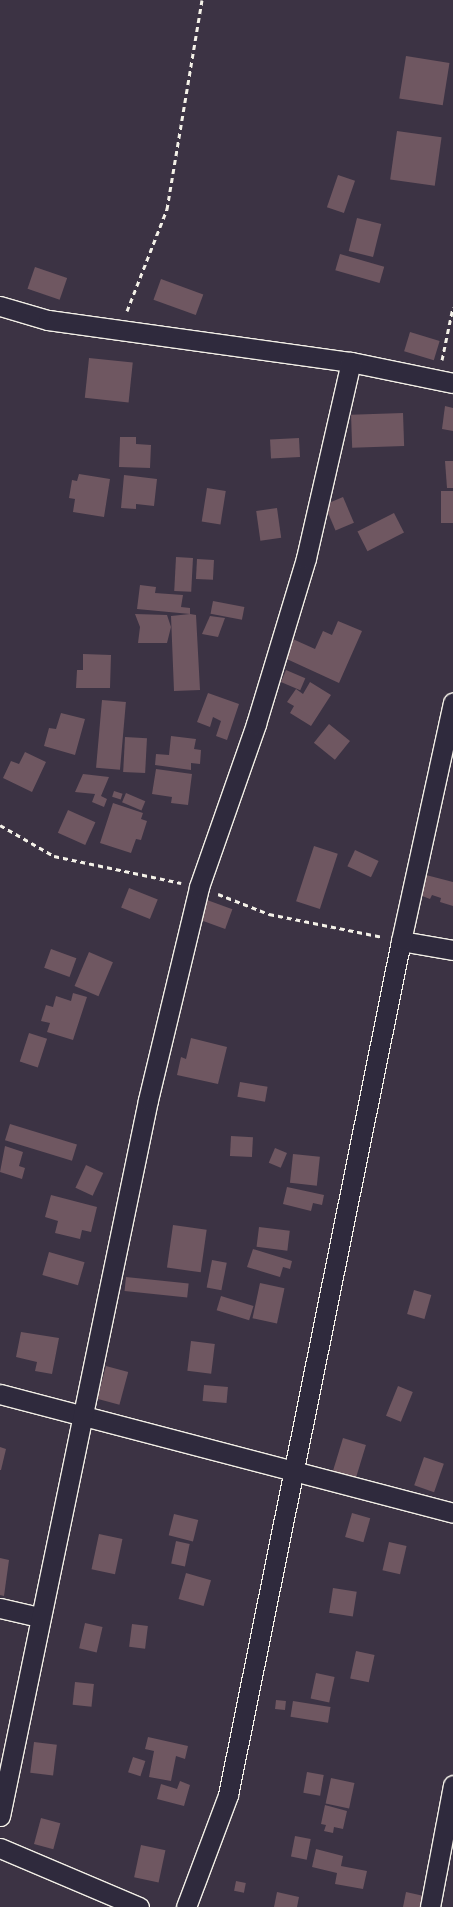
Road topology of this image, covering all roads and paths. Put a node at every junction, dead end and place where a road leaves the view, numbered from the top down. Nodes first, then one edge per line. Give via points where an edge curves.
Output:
1 (202, 0) edge
2 (0, 306) edge
3 (453, 307) edge
4 (120, 330) junction
5 (351, 362) junction
6 (446, 381) edge
7 (453, 703) edge
8 (401, 941) junction
9 (453, 950) edge
10 (0, 1394) edge
11 (81, 1416) junction
12 (293, 1474) junction
13 (453, 1513) edge
14 (0, 1608) edge
15 (39, 1617) junction
16 (453, 1785) edge
17 (0, 1816) edge
18 (0, 1848) edge
19 (139, 1907) edge
20 (186, 1907) edge
21 (430, 1907) edge

1 - 4 path via 167,209
2 - 4 street via 48,320
3 - 6 path
4 - 5 street
5 - 6 street
5 - 11 street via 306,558 256,724 199,887 148,1100 109,1300
7 - 8 street
8 - 9 street
8 - 12 street
10 - 11 street
11 - 12 street
11 - 15 street
12 - 13 street
12 - 20 street via 228,1795
14 - 15 street
15 - 17 street
16 - 21 street
18 - 19 street

